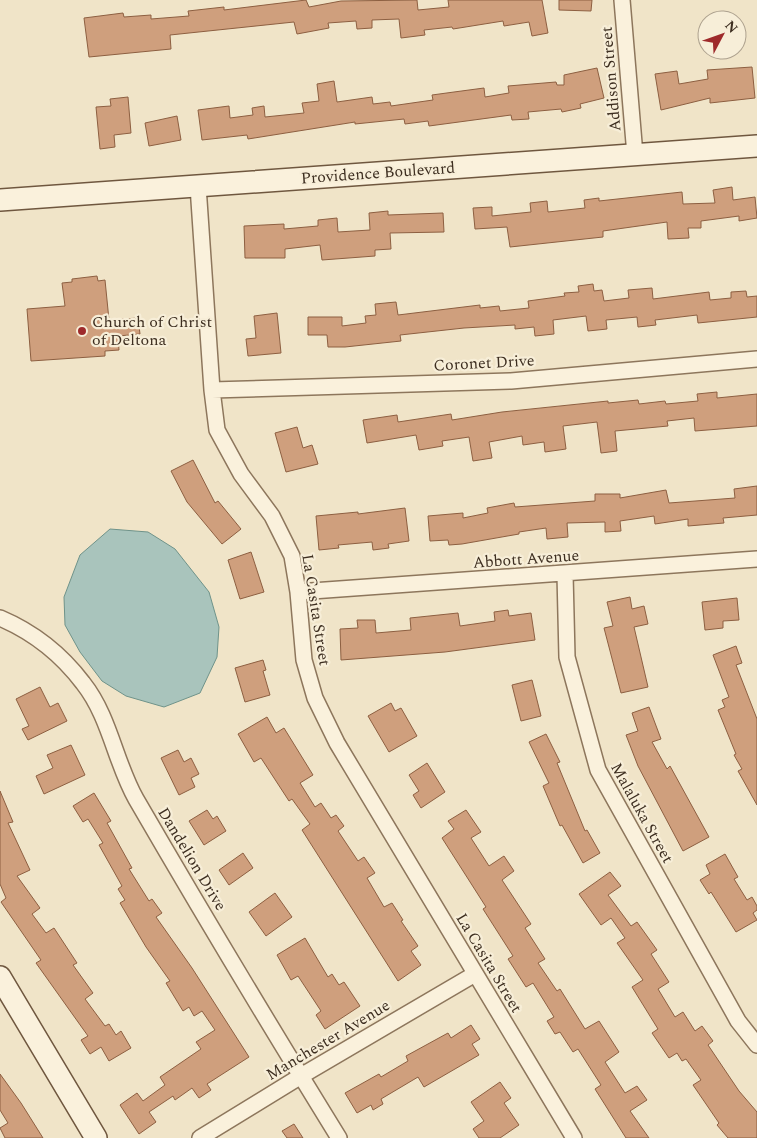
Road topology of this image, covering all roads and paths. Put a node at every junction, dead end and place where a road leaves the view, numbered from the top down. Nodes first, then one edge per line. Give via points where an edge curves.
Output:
1 (622, 0) edge
2 (757, 146) edge
3 (635, 155) junction
4 (198, 186) junction
5 (0, 200) edge
6 (757, 360) edge
7 (212, 390) junction
8 (757, 560) edge
9 (565, 574) junction
10 (298, 592) junction
11 (0, 618) edge
12 (475, 974) junction
13 (0, 977) edge
14 (757, 1045) edge
15 (300, 1076) junction
16 (96, 1138) edge
17 (200, 1138) edge
18 (339, 1138) edge
19 (574, 1138) edge

1 - 3 street, Addison Street
2 - 3 main road, Providence Boulevard
3 - 4 main road, Providence Boulevard
4 - 5 main road, Providence Boulevard
4 - 7 street, La Casita Street
6 - 7 street, Coronet Drive via 511,381
7 - 10 street, La Casita Street via 217,430 241,474 272,516 292,556
8 - 9 street, Abbott Avenue
9 - 10 street, Abbott Avenue
9 - 14 street, Malaluka Street via 567,656 598,770 738,1021
10 - 12 street, La Casita Street via 304,660 315,698 337,743
11 - 15 street, Dandelion Drive via 52,648 84,683 102,715 135,797
12 - 15 street, Manchester Avenue
12 - 19 street, La Casita Street
13 - 16 main road
15 - 17 street, Manchester Avenue
15 - 18 street, Dandelion Drive

